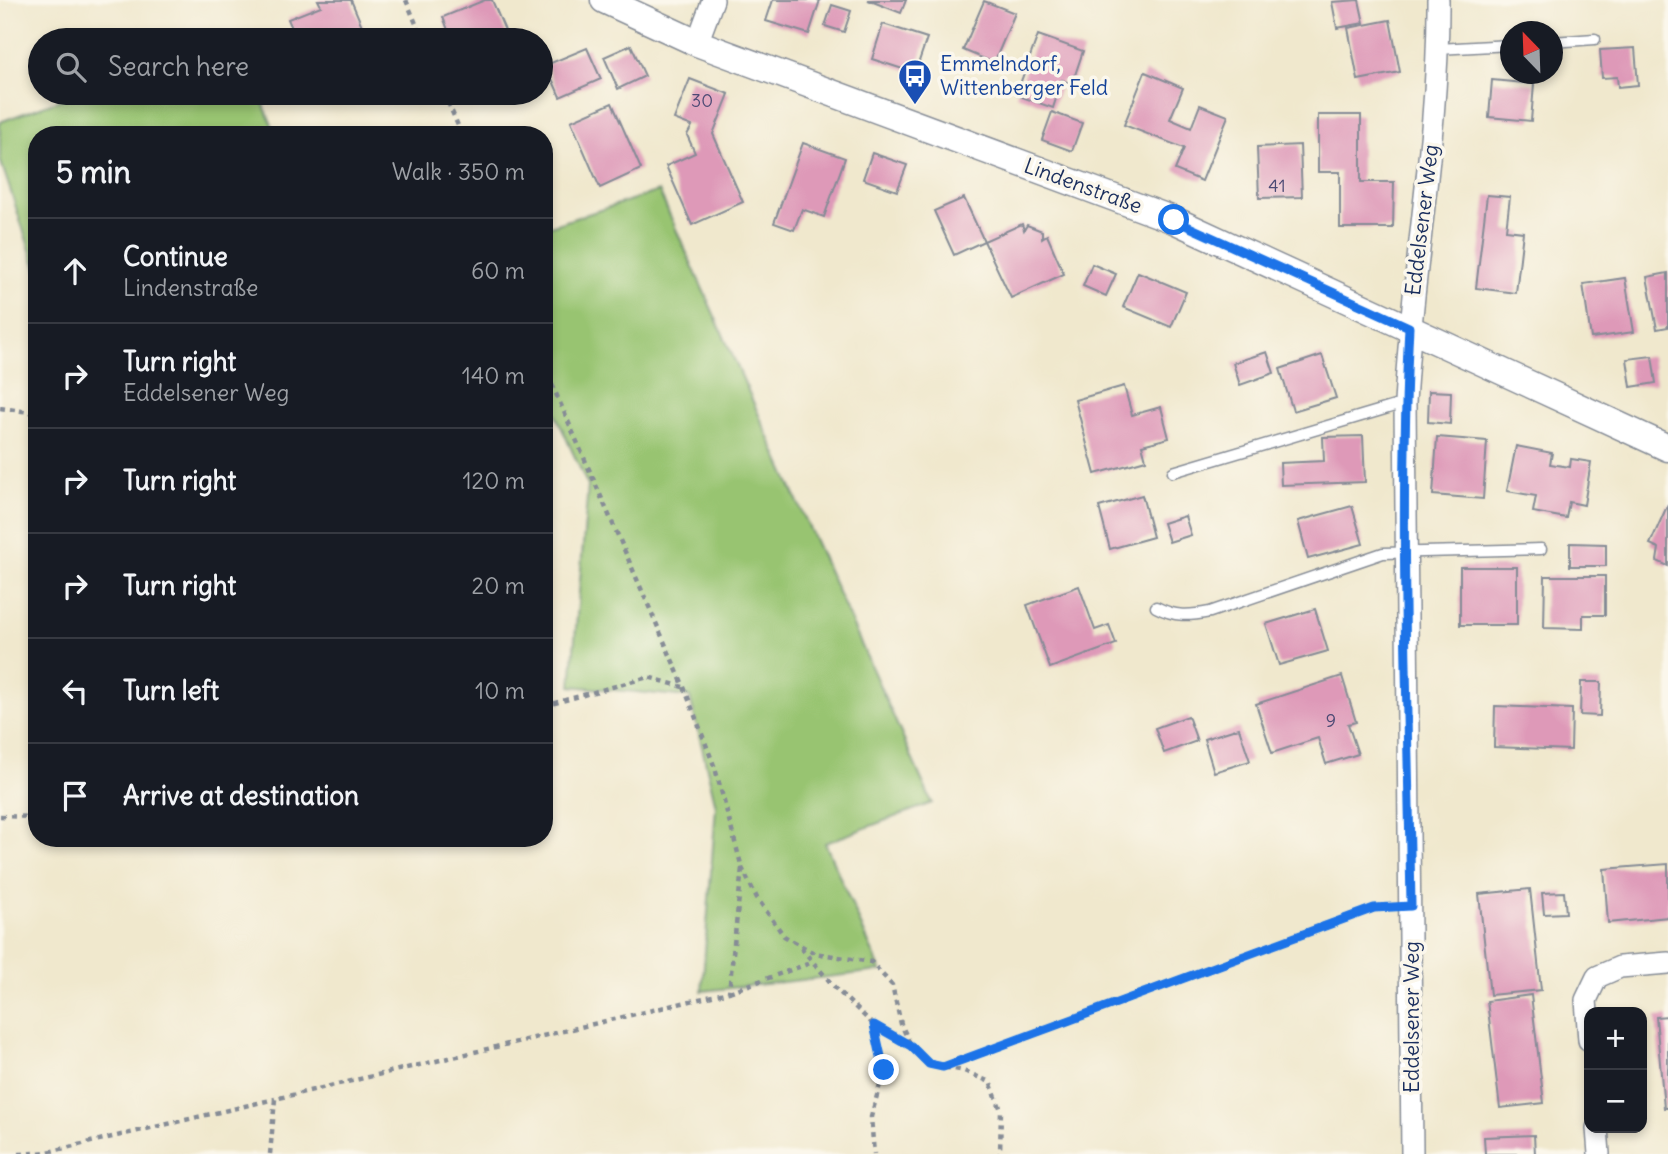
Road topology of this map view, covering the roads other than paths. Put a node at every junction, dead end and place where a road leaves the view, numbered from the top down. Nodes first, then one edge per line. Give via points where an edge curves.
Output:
1 (604, 0) edge
2 (713, 0) edge
3 (1438, 0) edge
4 (631, 8) edge
5 (1595, 39) dead end
6 (1563, 41) edge
7 (697, 43) junction
8 (1500, 46) edge
9 (1438, 49) junction
10 (1409, 327) junction
11 (1405, 403) junction
12 (1668, 448) edge
13 (1173, 472) dead end
14 (1541, 549) dead end
15 (1406, 552) junction
16 (1156, 607) dead end
17 (1668, 963) edge
18 (1587, 1007) edge
19 (1597, 1133) edge
20 (1412, 1154) edge
21 (1599, 1154) edge

1 - 4 street, Lindenstraße
2 - 7 street
3 - 9 street, Eddelsener Weg
4 - 7 street, Lindenstraße
5 - 6 lane
7 - 10 street, Lindenstraße via 1174,220
8 - 9 lane
9 - 10 street, Eddelsener Weg
10 - 11 street, Eddelsener Weg
10 - 12 street, Lindenstraße
11 - 13 lane
11 - 15 street, Eddelsener Weg
14 - 15 lane
15 - 16 lane via 1383,553 1210,612 1171,615
15 - 20 street, Eddelsener Weg
17 - 18 street via 1619,967 1597,977
19 - 21 street

